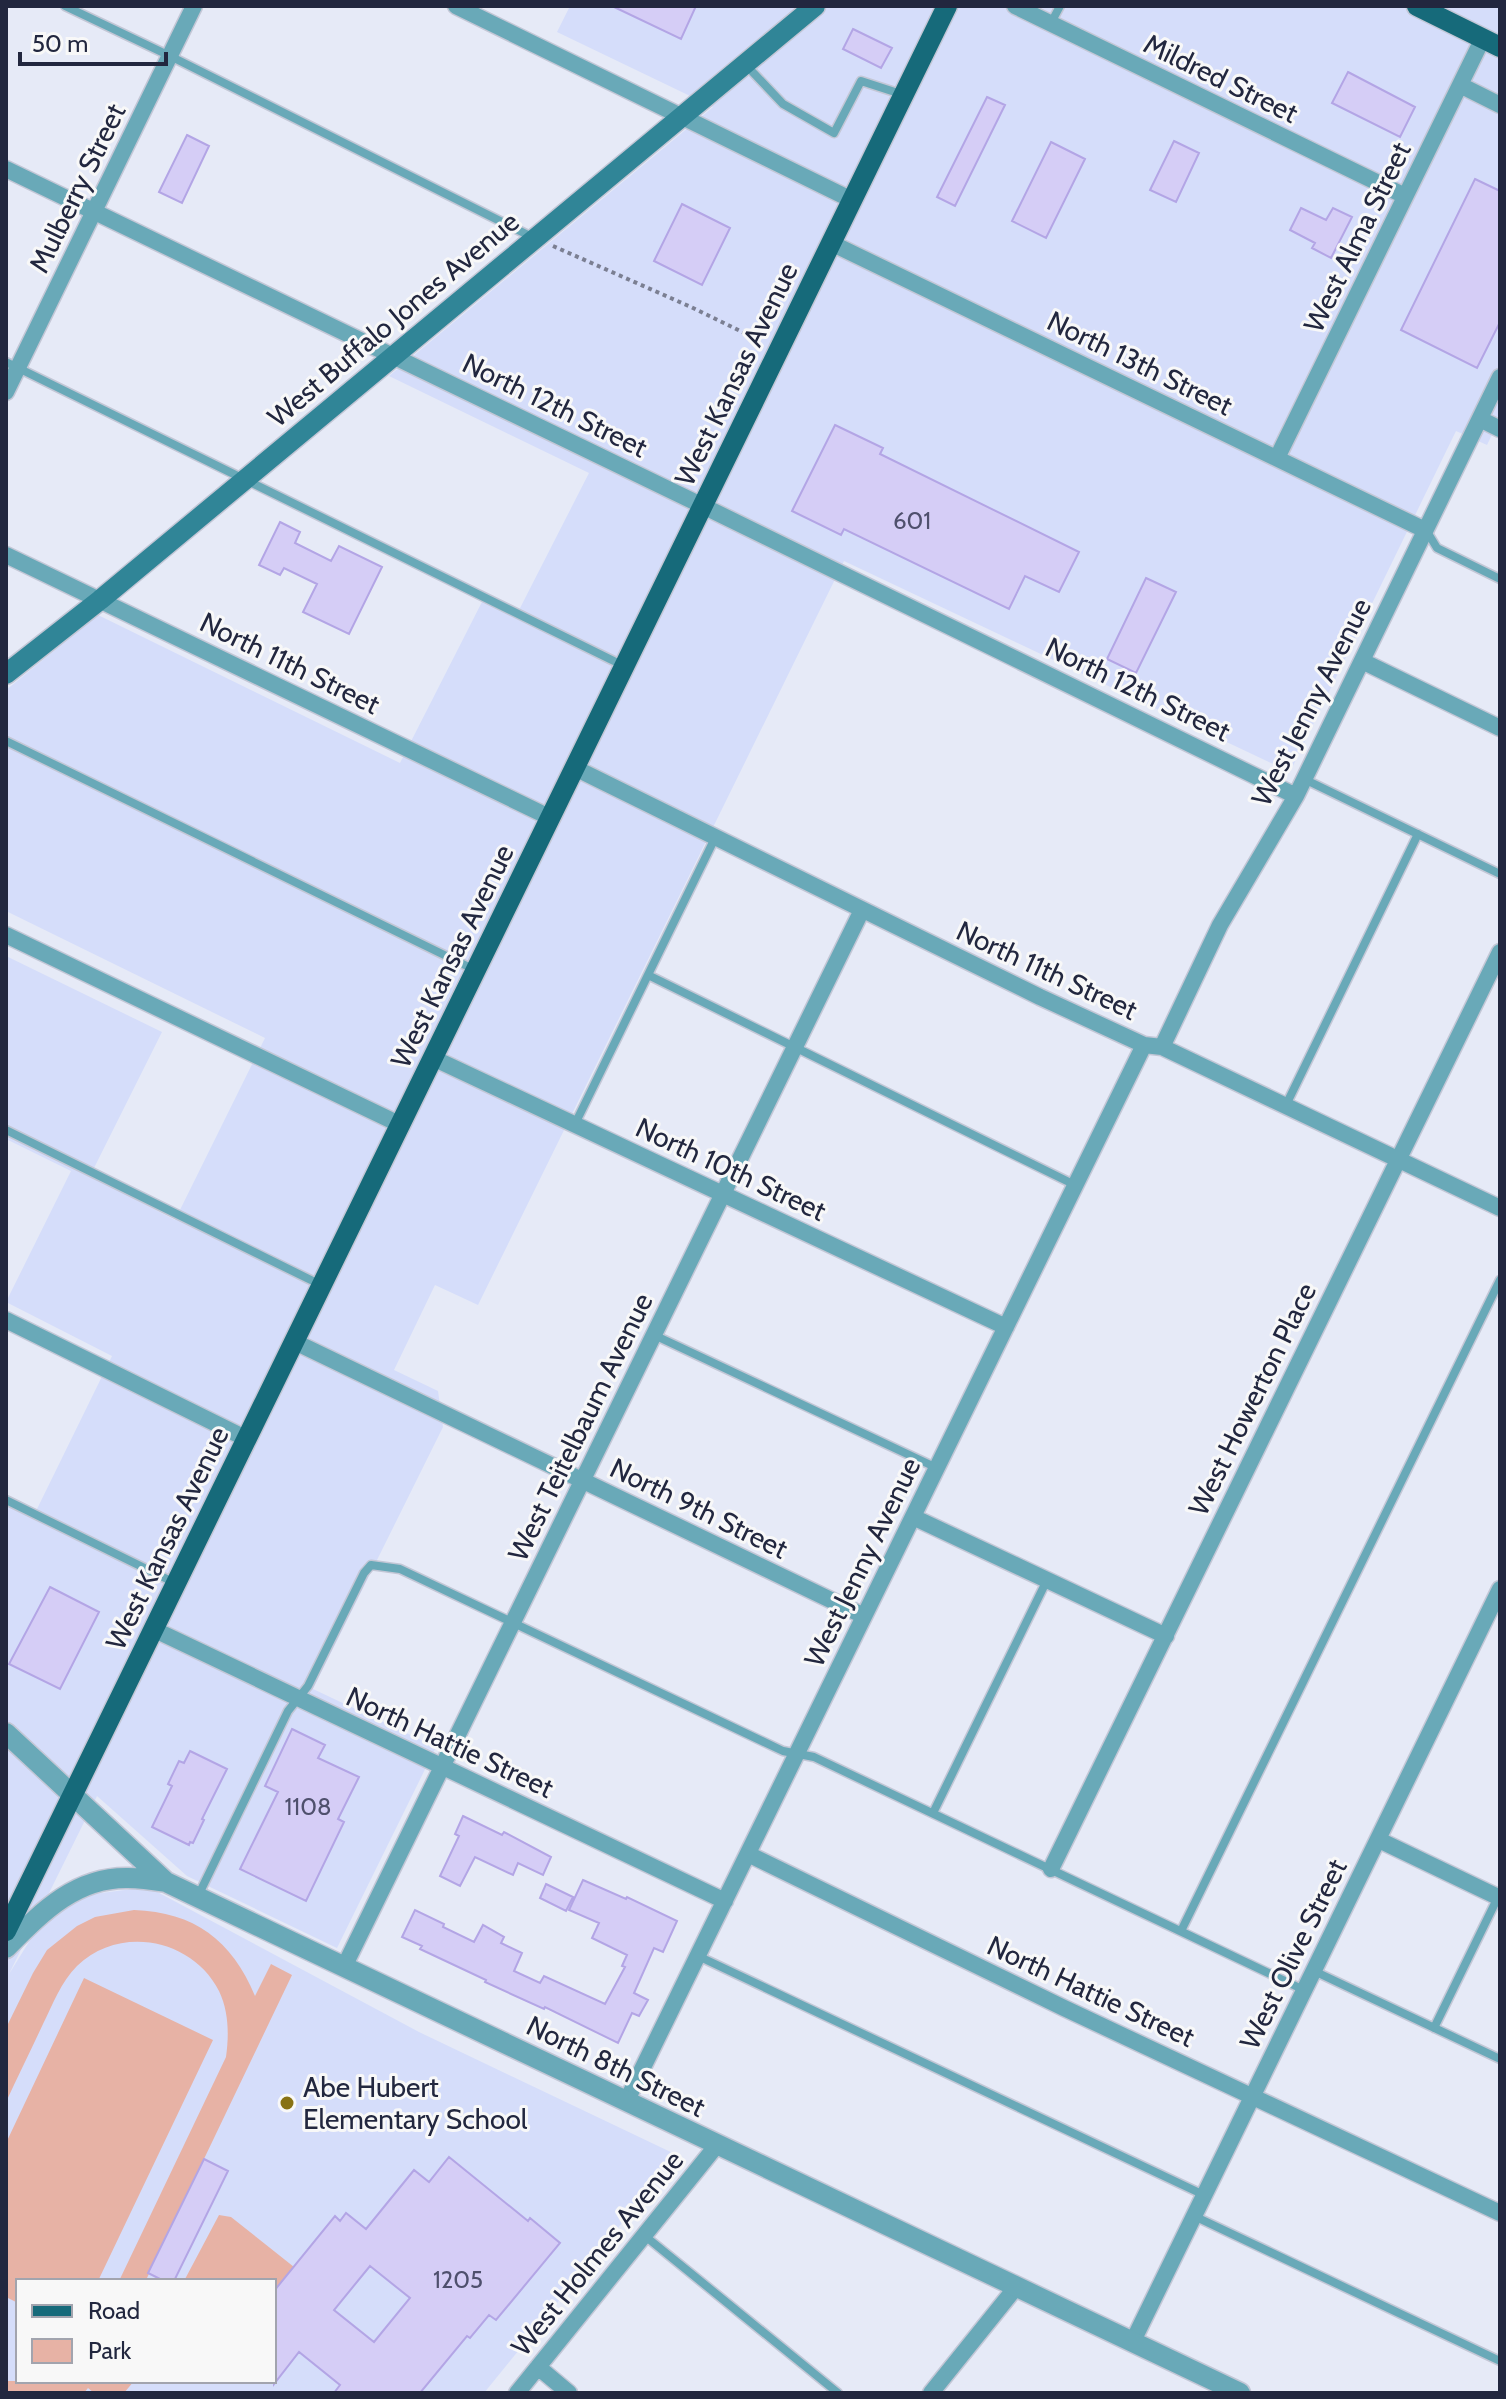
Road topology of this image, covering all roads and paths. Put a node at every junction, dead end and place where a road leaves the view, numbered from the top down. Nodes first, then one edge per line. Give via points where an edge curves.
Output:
1 (65, 6) edge
2 (194, 6) edge
3 (456, 6) edge
4 (815, 6) edge
5 (947, 6) edge
6 (1015, 6) edge
7 (1060, 6) edge
8 (1417, 6) edge
9 (1051, 24) junction
10 (1491, 42) edge
11 (170, 56) junction
12 (745, 64) junction
13 (1460, 85) junction
14 (903, 95) junction
15 (1500, 105) edge
16 (681, 117) junction
17 (6, 169) edge
18 (1405, 196) junction
19 (852, 200) junction
20 (95, 212) junction
21 (534, 238) junction
22 (831, 243) junction
23 (780, 349) junction
24 (392, 356) junction
25 (12, 365) edge
26 (1500, 377) edge
27 (6, 392) edge
28 (1480, 419) junction
29 (1500, 429) edge
30 (1277, 458) junction
31 (243, 479) junction
32 (703, 506) junction
33 (1425, 530) junction
34 (6, 555) edge
35 (1500, 579) edge
36 (100, 600) junction
37 (1362, 661) junction
38 (624, 666) junction
39 (6, 674) edge
40 (1500, 728) edge
41 (6, 741) edge
42 (575, 768) junction
43 (1304, 779) junction
44 (1296, 796) junction
45 (551, 818) junction
46 (1418, 834) junction
47 (715, 838) junction
48 (1500, 874) edge
49 (862, 910) junction
50 (6, 935) edge
51 (1500, 952) edge
52 (475, 970) junction
53 (648, 975) junction
54 (1144, 1045) junction
55 (1162, 1047) junction
56 (795, 1048) junction
57 (433, 1058) junction
58 (1285, 1106) junction
59 (575, 1124) junction
60 (401, 1125) junction
61 (6, 1130) edge
62 (1397, 1160) junction
63 (1075, 1185) junction
64 (723, 1194) junction
65 (1500, 1208) edge
66 (1500, 1280) edge
67 (323, 1285) junction
68 (6, 1320) edge
69 (1006, 1327) junction
70 (654, 1335) junction
71 (295, 1342) junction
72 (247, 1439) junction
73 (937, 1468) junction
74 (582, 1480) junction
75 (6, 1500) edge
76 (913, 1517) junction
77 (1047, 1579) junction
78 (176, 1583) junction
79 (1500, 1589) edge
80 (864, 1616) junction
81 (512, 1623) junction
82 (153, 1629) junction
83 (1166, 1636) junction
84 (298, 1698) junction
85 (6, 1733) edge
86 (797, 1754) junction
87 (442, 1767) junction
88 (72, 1796) junction
89 (933, 1813) junction
90 (1379, 1840) junction
91 (748, 1854) junction
92 (1051, 1869) junction
93 (166, 1882) junction
94 (1499, 1896) edge
95 (198, 1897) junction
96 (725, 1901) junction
97 (6, 1931) edge
98 (1181, 1931) junction
99 (6, 1948) edge
100 (698, 1956) junction
101 (344, 1967) junction
102 (1313, 1971) junction
103 (1304, 1990) junction
104 (1434, 2028) junction
105 (1500, 2059) edge
106 (1252, 2096) junction
107 (627, 2100) junction
108 (717, 2145) junction
109 (1204, 2195) junction
110 (1500, 2213) edge
111 (1194, 2216) junction
112 (645, 2236) junction
113 (1017, 2286) junction
114 (1133, 2341) junction
115 (1500, 2361) edge
116 (538, 2367) junction
117 (517, 2393) edge
118 (569, 2393) edge
119 (838, 2393) edge
120 (931, 2393) edge
121 (1240, 2393) edge

1 - 11 lane
2 - 11 street, Mulberry Street
3 - 16 street
4 - 12 main road, West Buffalo Jones Avenue
5 - 14 main road, West Kansas Avenue
6 - 9 street, Mildred Street
7 - 9 lane
8 - 10 main road
9 - 18 street, Mildred Street
10 - 13 street, West Alma Street
11 - 20 street, Mulberry Street
11 - 21 lane
12 - 14 lane via 783,104 834,133 861,81
12 - 16 main road, West Buffalo Jones Avenue
13 - 15 street
13 - 18 street, West Alma Street
14 - 19 main road, West Kansas Avenue
16 - 19 street
16 - 21 main road, West Buffalo Jones Avenue
17 - 20 street, North 12th Street
18 - 30 street, West Alma Street
19 - 22 main road, West Kansas Avenue
20 - 24 street, North 12th Street
20 - 25 street, Mulberry Street
21 - 23 path
21 - 24 main road, West Buffalo Jones Avenue
22 - 23 main road, West Kansas Avenue
22 - 30 street, North 13th Street
23 - 32 main road, West Kansas Avenue
24 - 31 main road, West Buffalo Jones Avenue
24 - 32 street, North 12th Street
25 - 27 street, Mulberry Street
25 - 31 lane
26 - 28 street, West Jenny Avenue
28 - 29 street
28 - 33 street, West Jenny Avenue
30 - 33 street, North 13th Street
31 - 36 main road, West Buffalo Jones Avenue
31 - 38 lane
32 - 38 main road, West Kansas Avenue
32 - 44 street, North 12th Street
33 - 35 lane via 1437,548
33 - 37 street, West Jenny Avenue
34 - 36 street, North 11th Street
36 - 39 main road, West Buffalo Jones Avenue
36 - 45 street, North 11th Street
37 - 40 street
37 - 43 street, West Jenny Avenue
38 - 42 main road, West Kansas Avenue
41 - 52 lane
42 - 45 main road, West Kansas Avenue
42 - 47 street, North 11th Street
43 - 44 street, West Jenny Avenue
43 - 46 lane
44 - 55 street, West Jenny Avenue via 1220,925
45 - 52 main road, West Kansas Avenue
46 - 48 lane
46 - 58 lane
47 - 49 street, North 11th Street
47 - 53 lane
49 - 54 street, North 11th Street
49 - 56 street, West Teitelbaum Avenue
50 - 60 street
51 - 62 street, West Howerton Place
52 - 57 main road, West Kansas Avenue
53 - 56 lane
53 - 59 lane
54 - 55 street, North 11th Street
54 - 63 street, West Jenny Avenue
55 - 58 street, North 11th Street
56 - 63 lane
56 - 64 street, West Teitelbaum Avenue
57 - 59 street, North 10th Street
57 - 60 main road, West Kansas Avenue
58 - 62 street, North 11th Street
59 - 64 street, North 10th Street
60 - 67 main road, West Kansas Avenue
61 - 67 lane
62 - 65 street, North 11th Street
62 - 83 street, West Howerton Place
63 - 69 street, West Jenny Avenue
64 - 69 street, North 10th Street
64 - 70 street, West Teitelbaum Avenue
66 - 98 lane
67 - 71 main road, West Kansas Avenue
68 - 72 street
69 - 73 street, West Jenny Avenue
70 - 73 lane
70 - 74 street, West Teitelbaum Avenue
71 - 72 main road, West Kansas Avenue
71 - 74 street, North 9th Street
72 - 78 main road, West Kansas Avenue
73 - 76 street, West Jenny Avenue
74 - 80 street, North 9th Street
74 - 81 street, West Teitelbaum Avenue
75 - 78 lane
76 - 77 street
76 - 80 street, West Jenny Avenue
77 - 83 street
77 - 89 lane
78 - 82 main road, West Kansas Avenue
79 - 90 street, West Olive Street
80 - 86 street, West Jenny Avenue
81 - 84 lane via 400,1569 371,1565
81 - 86 lane
81 - 87 street, West Teitelbaum Avenue
82 - 84 street, North Hattie Street
82 - 88 main road, West Kansas Avenue
83 - 92 street, West Howerton Place
84 - 87 street, North Hattie Street
84 - 95 lane
85 - 88 street, North 8th Street
86 - 89 lane via 814,1757
86 - 91 street, West Jenny Avenue
87 - 96 street, North Hattie Street
87 - 101 street, West Teitelbaum Avenue
88 - 93 street, North 8th Street
88 - 97 main road, West Kansas Avenue
89 - 92 lane
90 - 94 street
90 - 102 street, West Olive Street
91 - 96 street, West Jenny Avenue
91 - 106 street, North Hattie Street
92 - 98 lane
93 - 95 street, North 8th Street
93 - 99 street via 126,1877 87,1883 45,1909
94 - 104 lane
95 - 101 street, North 8th Street
96 - 100 street, West Jenny Avenue
98 - 103 lane
100 - 107 street, West Jenny Avenue
100 - 109 lane
101 - 107 street, North 8th Street
102 - 103 street, West Olive Street
102 - 104 lane
103 - 106 street, West Olive Street
104 - 105 lane
106 - 109 street, West Olive Street
106 - 110 street, North Hattie Street
107 - 108 street, North 8th Street
108 - 112 street, West Holmes Avenue
108 - 113 street, North 8th Street
109 - 111 street, West Olive Street
111 - 114 street, West Olive Street
111 - 115 lane
112 - 116 street, West Holmes Avenue
112 - 119 lane
113 - 114 street, North 8th Street
113 - 120 street
114 - 121 street, North 8th Street
116 - 117 street, West Holmes Avenue
116 - 118 street

